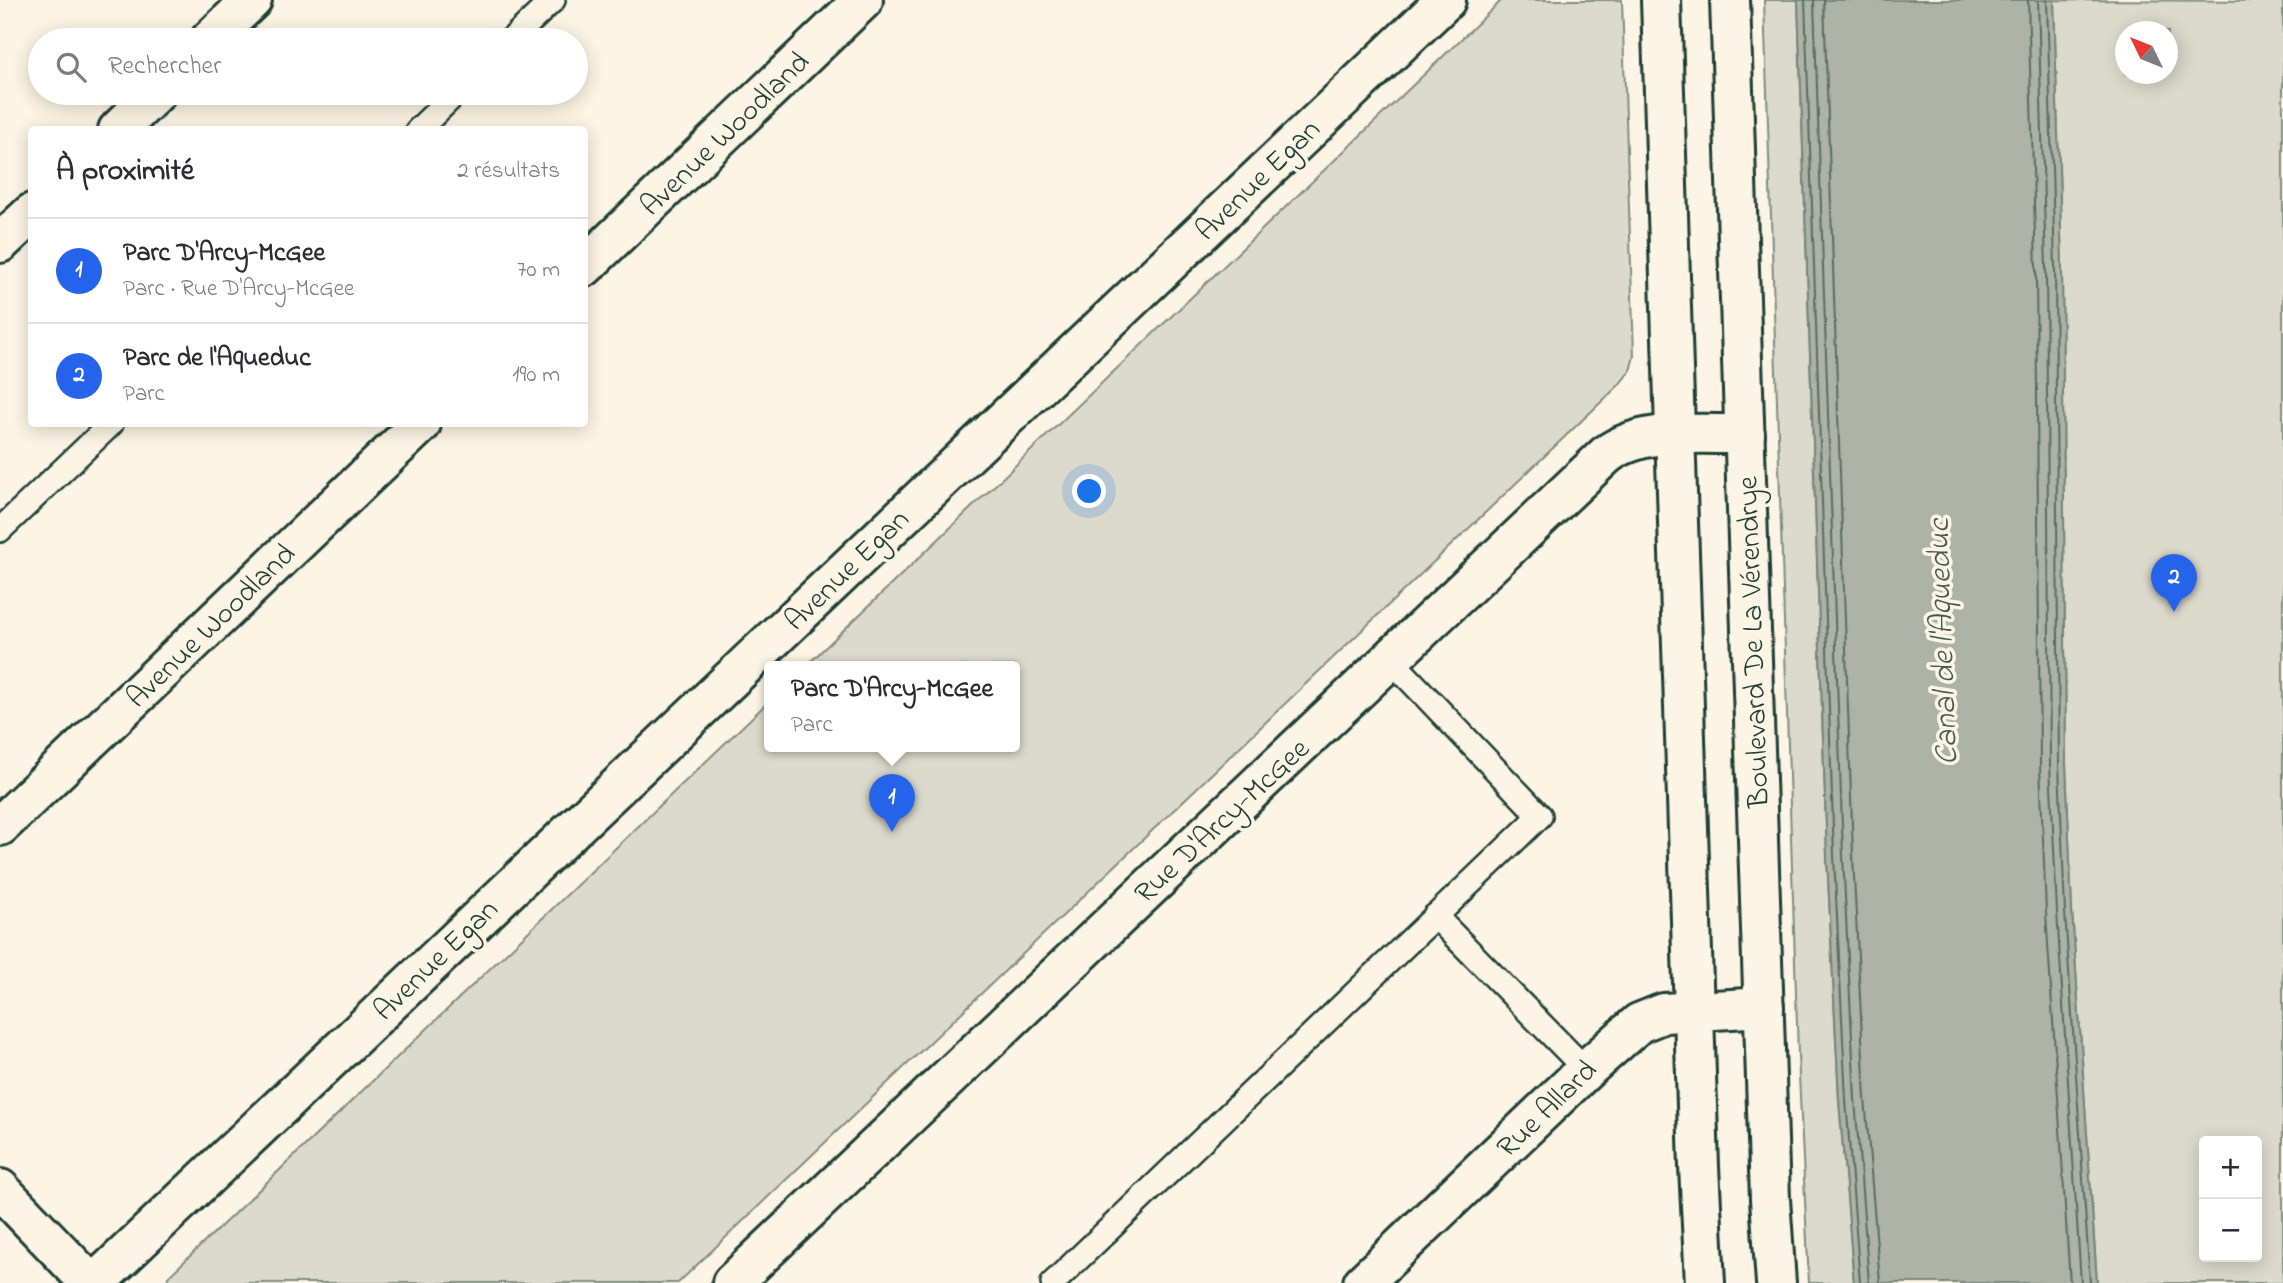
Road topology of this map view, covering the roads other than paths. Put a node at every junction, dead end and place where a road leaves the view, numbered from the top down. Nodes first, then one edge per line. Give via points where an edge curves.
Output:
1 (252, 0) edge
2 (553, 0) edge
3 (863, 0) edge
4 (1446, 0) edge
5 (1661, 0) edge
6 (1730, 0) edge
7 (223, 28) edge
8 (524, 28) edge
9 (144, 105) edge
10 (444, 105) edge
11 (122, 126) edge
12 (422, 126) edge
13 (28, 217) edge
14 (0, 243) edge
15 (588, 263) edge
16 (108, 427) edge
17 (418, 427) edge
18 (1745, 434) junction
19 (1676, 436) junction
20 (0, 530) edge
21 (1391, 660) junction
22 (0, 826) edge
23 (1435, 916) junction
24 (1764, 1007) junction
25 (1695, 1010) junction
26 (1586, 1070) junction
27 (0, 1189) edge
28 (92, 1283) edge
29 (732, 1283) edge
30 (1053, 1283) edge
31 (1363, 1283) edge
32 (1705, 1283) edge
33 (1776, 1283) edge

1 - 7 street
2 - 8 lane
3 - 15 street, Avenue Woodland
4 - 28 street, Avenue Egan
5 - 19 street
6 - 18 street, Boulevard De La Vérendrye
9 - 11 street
10 - 12 lane
13 - 14 street
16 - 20 lane
17 - 22 street, Avenue Woodland
18 - 19 street, Rue D'Arcy-McGee
18 - 24 street, Boulevard De La Vérendrye
19 - 21 street, Rue D'Arcy-McGee via 1636,439 1606,456
19 - 25 street
21 - 23 lane via 1540,816
21 - 29 street, Rue D'Arcy-McGee
23 - 26 lane
23 - 30 lane
24 - 25 street, Rue Allard
24 - 33 street, Boulevard De La Vérendrye
25 - 26 street, Rue Allard via 1648,1018
25 - 32 street
26 - 31 street, Rue Allard
27 - 28 street

